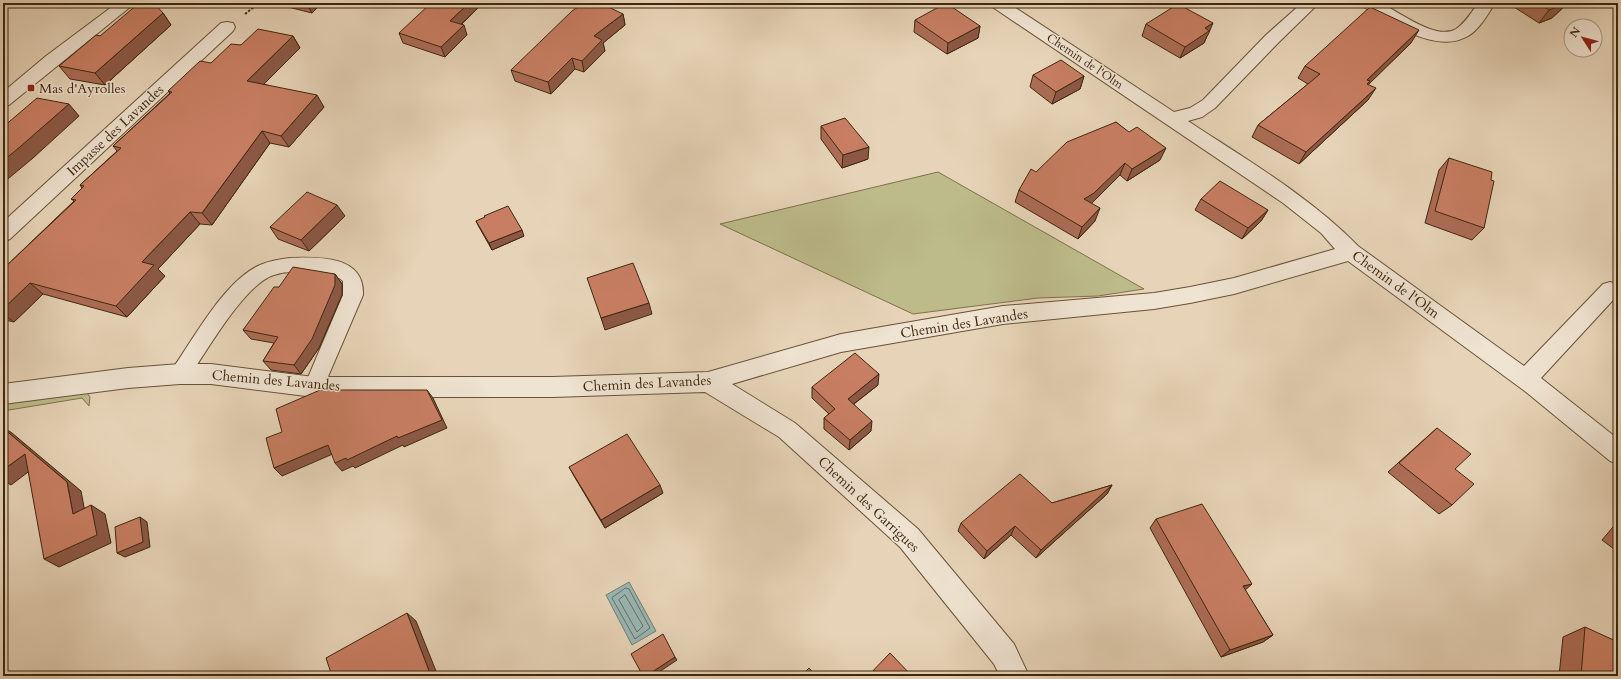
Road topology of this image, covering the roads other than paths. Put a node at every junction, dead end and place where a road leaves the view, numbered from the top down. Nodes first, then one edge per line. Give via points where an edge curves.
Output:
1 (127, 3) edge
2 (997, 3) edge
3 (1311, 3) edge
4 (1368, 3) edge
5 (1487, 3) edge
6 (227, 27) dead end
7 (3, 101) edge
8 (1173, 119) junction
9 (3, 234) edge
10 (1351, 252) junction
11 (1618, 292) edge
12 (180, 374) junction
13 (1526, 379) junction
14 (708, 382) junction
15 (314, 386) junction
16 (3, 394) edge
17 (1618, 453) edge
18 (1015, 676) edge

1 - 7 street
2 - 8 street, Chemin de l'Olm
3 - 8 street via 1261,49 1209,104 1196,114
4 - 5 street via 1429,34 1448,38 1462,32
6 - 9 street, Impasse des Lavandes
8 - 10 street, Chemin de l'Olm via 1312,215
10 - 13 street, Chemin de l'Olm
10 - 14 street, Chemin des Lavandes via 1234,286 1190,295 1154,301 1003,315 841,343
11 - 13 street via 1610,290
12 - 15 street, Chemin des Lavandes via 218,375
12 - 15 lane via 239,289 255,276 267,269 281,266 333,268 350,275 354,281 353,295
12 - 16 street, Chemin des Lavandes
13 - 17 street, Chemin de l'Olm
14 - 15 street, Chemin des Lavandes via 553,387
14 - 18 street, Chemin des Garrigues via 787,430 909,538 1004,654

